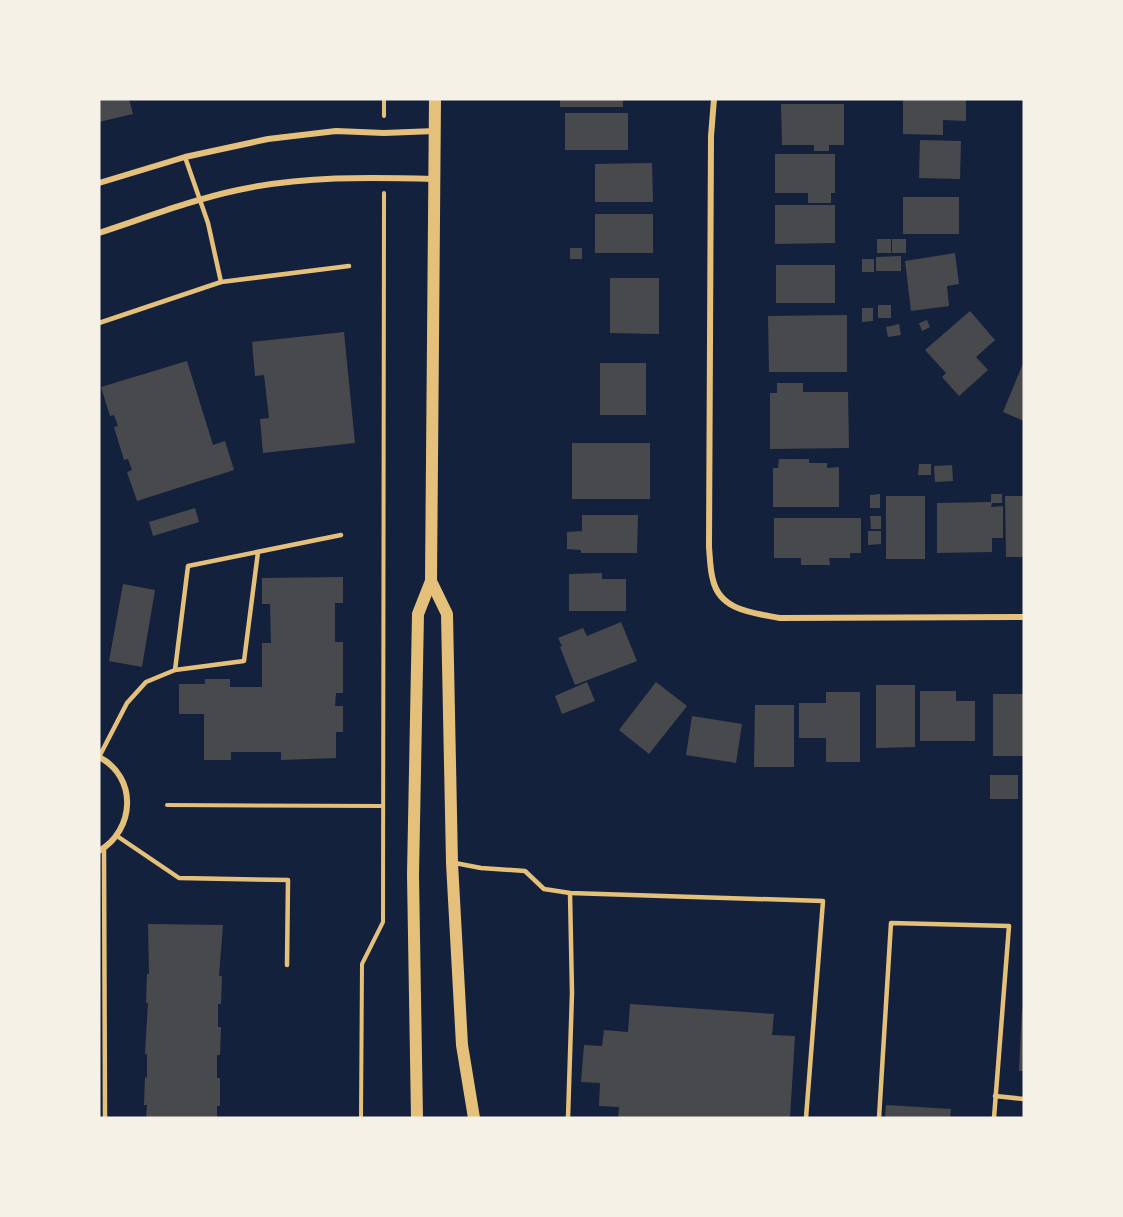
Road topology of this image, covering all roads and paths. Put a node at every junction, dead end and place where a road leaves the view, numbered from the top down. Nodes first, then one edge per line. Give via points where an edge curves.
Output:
1 (384, 99) edge
2 (435, 99) edge
3 (714, 99) edge
4 (435, 131) junction
5 (384, 133) junction
6 (185, 157) junction
7 (384, 177) junction
8 (434, 179) junction
9 (99, 183) edge
10 (201, 200) junction
11 (99, 234) edge
12 (350, 266) dead end
13 (220, 282) junction
14 (99, 323) edge
15 (341, 535) dead end
16 (258, 552) junction
17 (431, 581) junction
18 (1024, 617) edge
19 (175, 670) junction
20 (99, 757) edge
21 (167, 805) dead end
22 (383, 806) junction
23 (117, 837) junction
24 (102, 850) edge
25 (452, 863) junction
26 (570, 893) junction
27 (287, 965) dead end
28 (995, 1096) junction
29 (1024, 1099) edge
30 (105, 1118) edge
31 (362, 1118) edge
32 (417, 1118) edge
33 (474, 1118) edge
34 (567, 1118) edge
35 (806, 1118) edge
36 (879, 1118) edge
37 (994, 1118) edge

1 - 5 path
2 - 4 main road
3 - 18 street via 709,547 713,582 723,600 741,610 780,618
4 - 5 street
4 - 8 main road
5 - 6 street via 336,131
6 - 9 street
6 - 10 lane
7 - 8 street
7 - 10 street via 285,182
7 - 22 path
8 - 17 main road
10 - 11 street
10 - 13 lane
12 - 13 lane
13 - 14 lane
15 - 16 lane
16 - 19 lane via 188,566
16 - 19 lane via 244,662
17 - 25 main road via 447,614
17 - 32 main road via 418,614 412,875
19 - 20 lane via 146,681 127,703
20 - 23 street via 107,760 123,781 128,807
21 - 22 path
22 - 31 path via 383,922 362,964
23 - 24 street
23 - 27 lane via 178,878 288,880
24 - 30 lane
25 - 26 lane via 525,871 544,889
25 - 33 main road via 462,1045
26 - 34 lane via 572,993
26 - 35 lane via 823,901
28 - 29 lane
28 - 36 lane via 1009,926 891,923
28 - 37 lane

